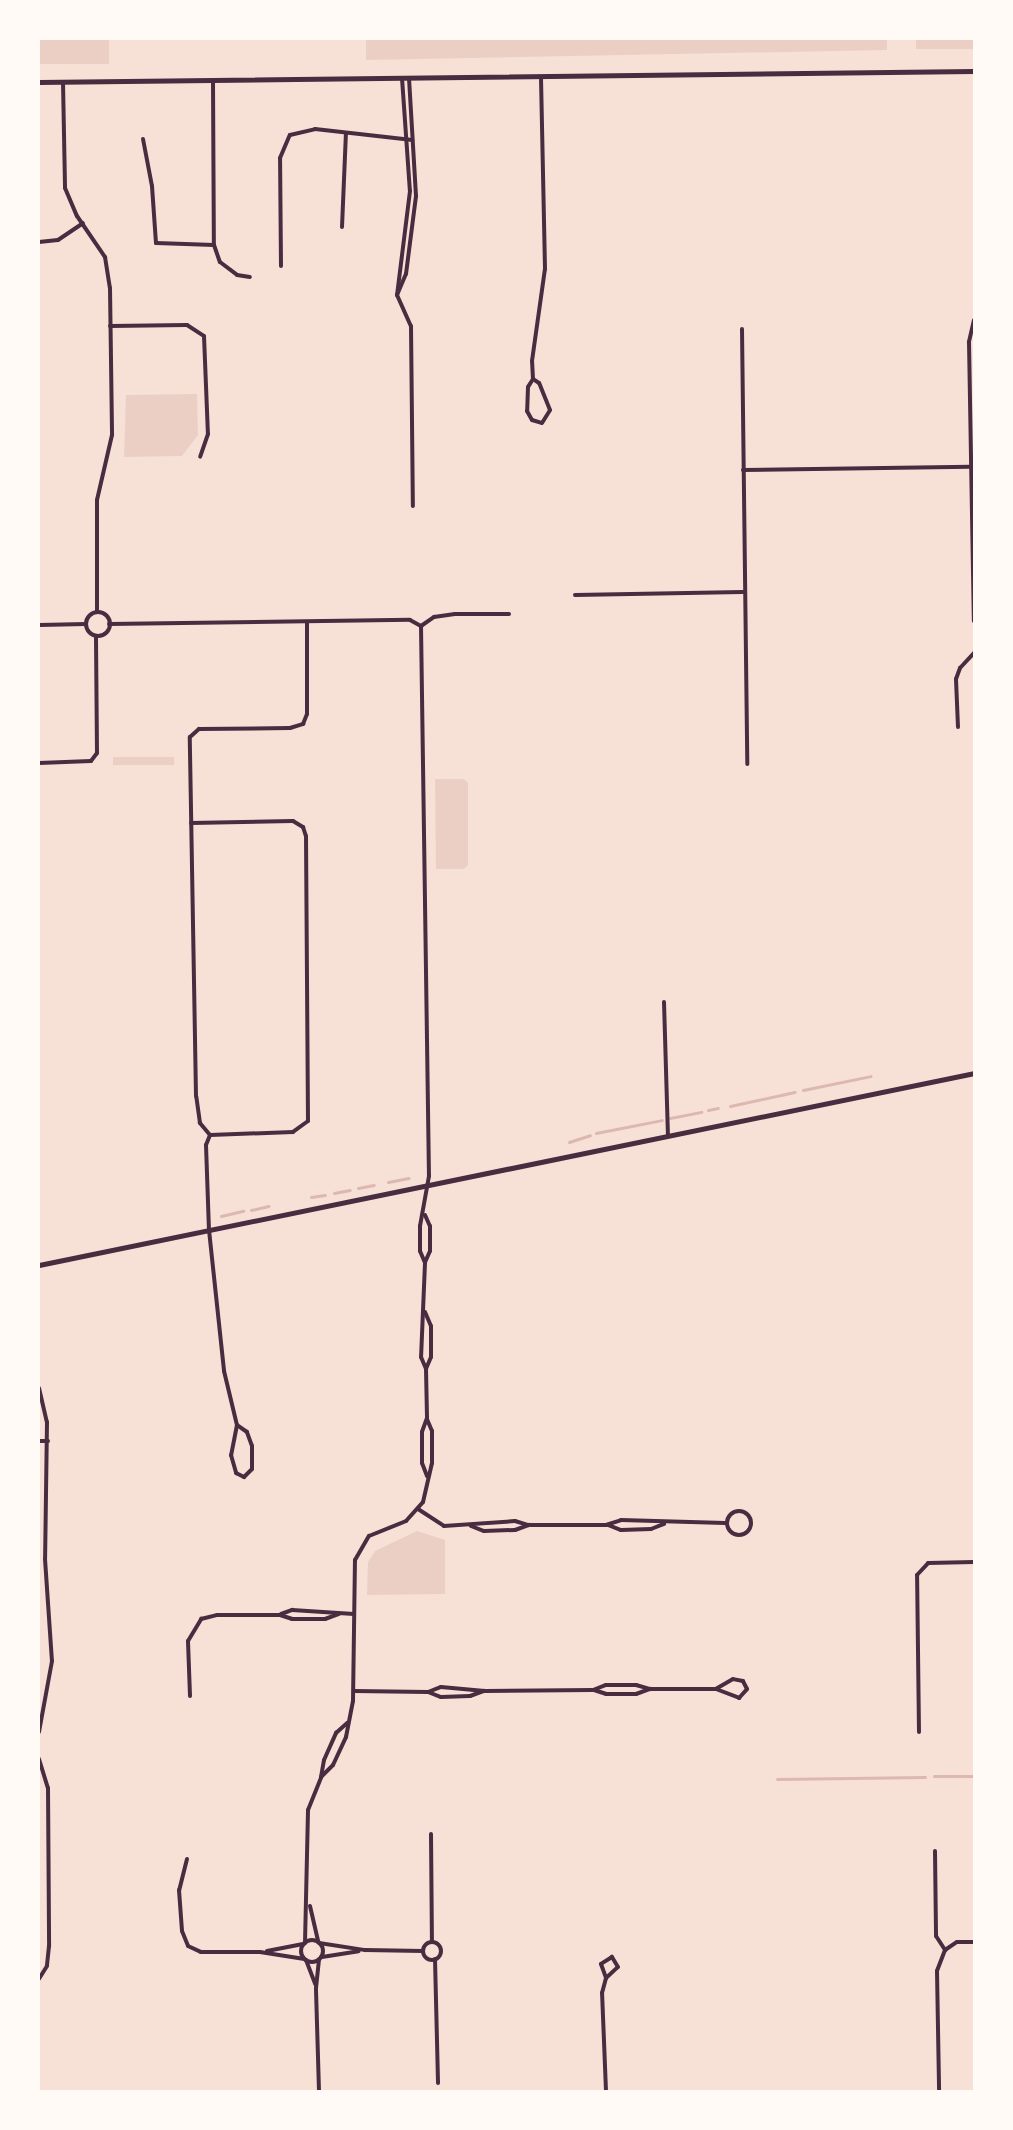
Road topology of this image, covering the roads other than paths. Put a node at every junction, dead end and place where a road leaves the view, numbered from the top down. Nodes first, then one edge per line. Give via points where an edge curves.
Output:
1 (974, 70) edge
2 (541, 77) junction
3 (406, 78) junction
4 (213, 80) junction
5 (39, 82) edge
6 (63, 82) junction
7 (346, 133) junction
8 (144, 139) dead end
9 (412, 140) junction
10 (404, 141) junction
11 (83, 224) junction
12 (342, 227) dead end
13 (39, 242) edge
14 (214, 245) junction
15 (281, 266) dead end
16 (250, 277) dead end
17 (397, 295) junction
18 (974, 320) edge
19 (110, 326) junction
20 (742, 329) dead end
21 (533, 379) junction
22 (200, 457) dead end
23 (970, 467) junction
24 (743, 470) junction
25 (413, 506) dead end
26 (743, 592) junction
27 (575, 595) dead end
28 (97, 612) junction
29 (509, 614) dead end
30 (974, 621) edge
31 (307, 622) junction
32 (86, 624) junction
33 (109, 624) junction
34 (39, 625) edge
35 (421, 626) junction
36 (96, 636) junction
37 (974, 653) edge
38 (958, 727) dead end
39 (39, 763) edge
40 (747, 764) dead end
41 (191, 823) junction
42 (664, 1002) dead end
43 (974, 1072) edge
44 (210, 1135) junction
45 (668, 1136) junction
46 (427, 1185) junction
47 (424, 1213) junction
48 (209, 1230) junction
49 (425, 1263) junction
50 (39, 1265) edge
51 (425, 1312) junction
52 (426, 1369) junction
53 (39, 1389) edge
54 (427, 1418) junction
55 (237, 1425) junction
56 (39, 1441) edge
57 (48, 1441) junction
58 (427, 1476) junction
59 (418, 1509) junction
60 (665, 1524) junction
61 (725, 1524) junction
62 (529, 1525) junction
63 (606, 1525) junction
64 (471, 1526) junction
65 (974, 1562) edge
66 (339, 1614) junction
67 (354, 1614) junction
68 (280, 1615) junction
69 (650, 1689) junction
70 (716, 1689) junction
71 (593, 1690) junction
72 (354, 1691) junction
73 (485, 1691) junction
74 (428, 1692) junction
75 (190, 1696) dead end
76 (348, 1722) junction
77 (39, 1732) edge
78 (919, 1732) dead end
79 (39, 1759) edge
80 (321, 1777) junction
81 (431, 1834) dead end
82 (935, 1851) dead end
83 (42, 1857) dead end
84 (48, 1857) junction
85 (187, 1859) dead end
86 (309, 1899) junction
87 (432, 1942) junction
88 (974, 1942) edge
89 (305, 1943) junction
90 (319, 1943) junction
91 (365, 1950) junction
92 (945, 1950) junction
93 (423, 1951) junction
94 (260, 1952) junction
95 (320, 1958) junction
96 (305, 1959) junction
97 (435, 1959) junction
98 (606, 1978) junction
99 (39, 1979) edge
100 (316, 1988) junction
101 (438, 2083) dead end
102 (319, 2091) edge
103 (606, 2091) edge
104 (939, 2091) edge

1 - 2 street
2 - 3 street
2 - 21 street via 546,269
3 - 4 street
3 - 9 street
3 - 10 street
4 - 6 street
4 - 14 street
5 - 6 street
6 - 11 street via 65,188
7 - 10 street
7 - 12 street
7 - 15 street via 306,129 285,140 280,158
8 - 14 street via 156,243
9 - 10 street
9 - 17 street via 416,196 406,274
10 - 17 street via 410,191
11 - 13 street via 58,240
11 - 19 street via 105,257
14 - 16 street via 220,262 237,274
17 - 25 street via 411,326
18 - 23 street via 969,342
19 - 22 street via 188,325 204,336 208,434
19 - 28 street via 112,435 97,500
20 - 24 street
21 - 21 street via 539,383 550,410 548,418 538,423 529,416 527,406
23 - 24 street
23 - 30 street
24 - 26 street
26 - 27 street
26 - 40 street
28 - 32 street
28 - 33 street via 104,614
29 - 35 street via 455,614 434,617
31 - 33 street
31 - 35 street via 410,620
31 - 41 street via 305,722 296,728 205,729 192,733
32 - 34 street
32 - 36 street
33 - 36 street via 105,633
35 - 46 street
36 - 39 street via 97,753 91,761
37 - 38 street via 956,680
41 - 44 street via 196,1096 200,1123
41 - 44 street via 293,821 303,826 306,836 308,1121 295,1131
42 - 45 street
43 - 45 street
44 - 48 street via 206,1141
45 - 46 street
46 - 47 street
46 - 48 street
47 - 49 street via 420,1234
47 - 49 street via 430,1226 430,1251
48 - 50 street
48 - 55 street via 224,1371
49 - 51 street
51 - 52 street via 421,1346
51 - 52 street via 431,1336 431,1357
52 - 54 street
53 - 57 street via 46,1405
54 - 58 street via 432,1442 432,1463
54 - 58 street via 422,1432 422,1462
55 - 55 street via 247,1432 252,1446 252,1469 244,1477 236,1473 231,1455
56 - 57 street
57 - 77 street via 45,1559 52,1661
58 - 59 street via 426,1494
59 - 64 street via 439,1524
59 - 67 street via 406,1521 373,1533 358,1549 353,1570
60 - 61 street
60 - 63 street via 621,1520
60 - 63 street via 651,1529 621,1530
61 - 61 street via 737,1513 748,1515 752,1521 749,1531 742,1533 733,1532
62 - 63 street
62 - 64 street via 494,1531
62 - 64 street via 484,1521
65 - 78 street via 928,1563 917,1575
66 - 67 street
66 - 68 street via 325,1619
66 - 68 street via 292,1610
67 - 72 street
68 - 75 street via 211,1616 197,1622 188,1641
69 - 70 street
69 - 71 street via 636,1694
69 - 71 street via 606,1685
70 - 70 street via 733,1679 742,1681 747,1689 744,1696 735,1698
71 - 73 street
72 - 74 street
72 - 76 street
73 - 74 street via 451,1696
73 - 74 street via 441,1687
76 - 80 street via 337,1756
76 - 80 street via 332,1742
79 - 84 street via 47,1778
80 - 86 street via 306,1820
81 - 87 street
82 - 92 street via 936,1936
83 - 84 street
84 - 99 street via 49,1957
85 - 94 street via 179,1890 182,1931 188,1946 201,1952
86 - 89 street
86 - 90 street
87 - 93 street
87 - 97 street via 440,1950
88 - 92 street via 957,1942
89 - 90 street
89 - 94 street
89 - 96 street
90 - 91 street
90 - 95 street
91 - 93 street
91 - 95 street
92 - 104 street via 937,1971
93 - 97 street via 428,1959
94 - 96 street
95 - 96 street
95 - 100 street
96 - 100 street
97 - 101 street
98 - 98 street via 601,1964 612,1957 619,1964 617,1971
98 - 103 street via 602,1993
100 - 102 street

